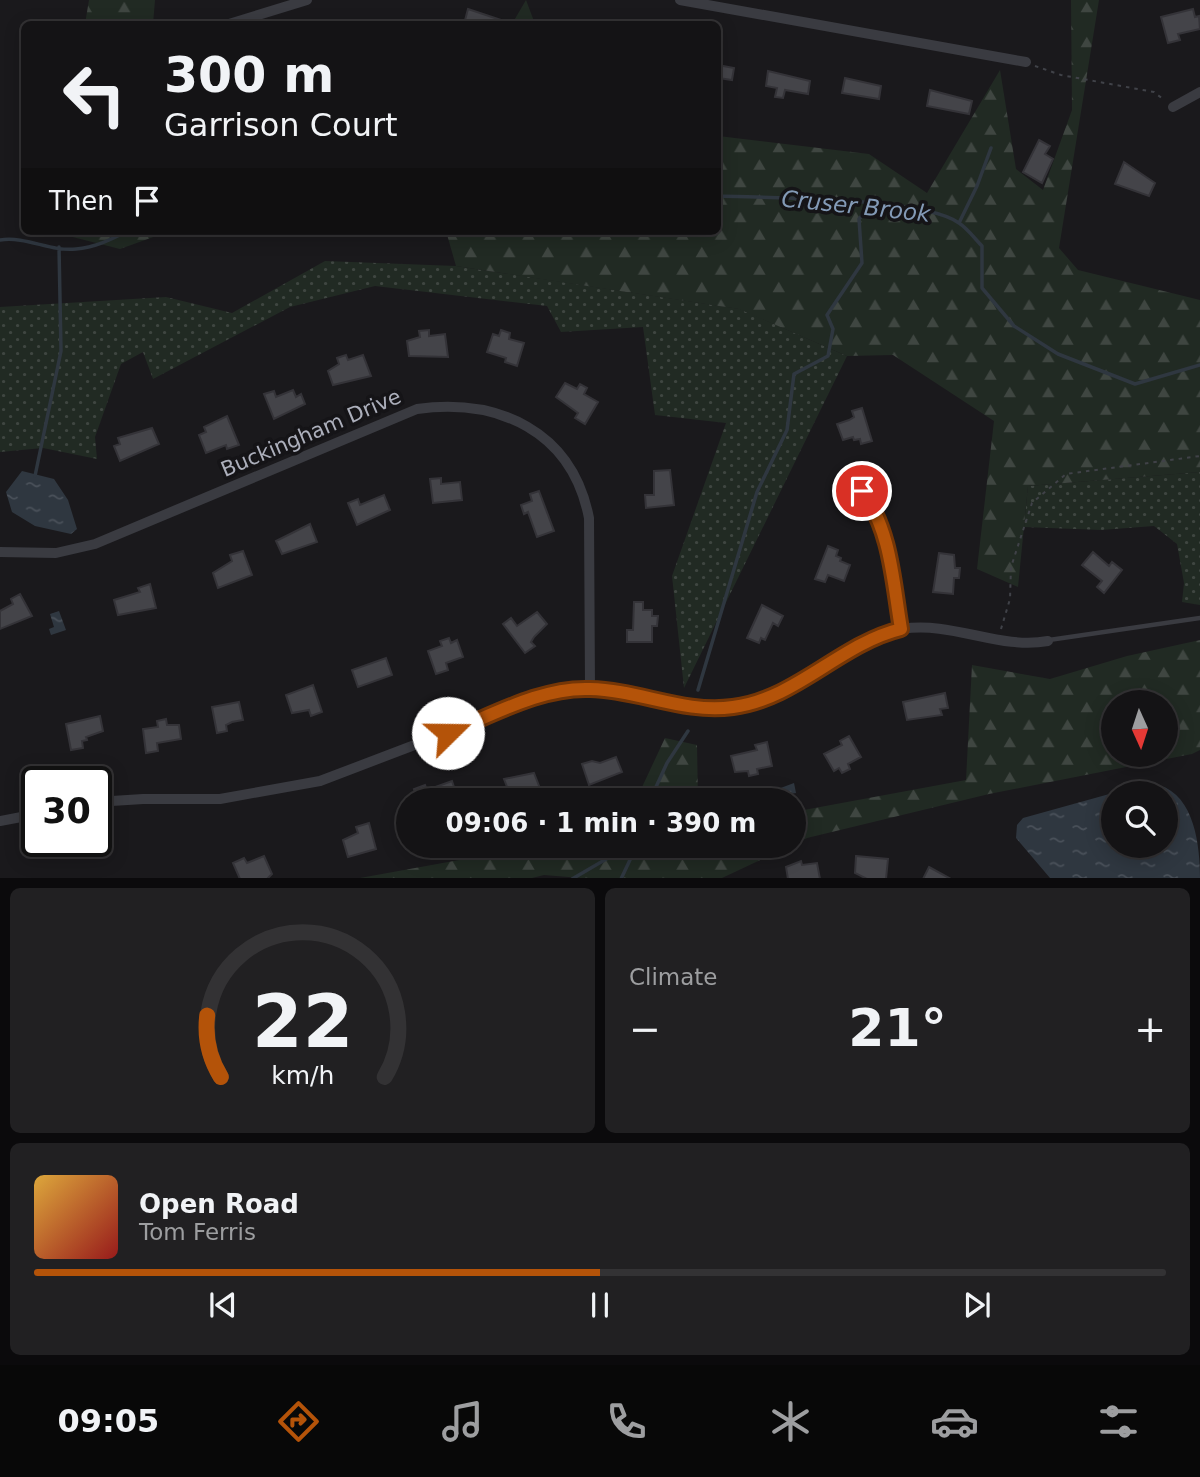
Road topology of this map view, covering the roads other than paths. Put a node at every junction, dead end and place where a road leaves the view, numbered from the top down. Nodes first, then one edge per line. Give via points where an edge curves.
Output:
1 (307, 0) edge
2 (683, 0) edge
3 (239, 21) edge
4 (1026, 62) road end
5 (1200, 92) edge
6 (1173, 107) road end
7 (862, 491) dead end
8 (0, 552) edge
9 (1200, 618) edge
10 (901, 629) junction
11 (1048, 640) joint
12 (590, 688) junction
13 (112, 801) edge
14 (21, 817) edge
15 (0, 821) edge

1 - 3 street
2 - 4 street
5 - 6 street
7 - 10 street via 885,535
8 - 12 street, Buckingham Drive via 56,553 95,544 417,409 449,405 495,411 533,428 564,458 584,492 589,517
9 - 11 lane
10 - 11 street via 940,626 1011,641
10 - 12 street via 848,650 778,694 739,706 689,708
12 - 13 street via 532,699 320,780 220,799
14 - 15 street

